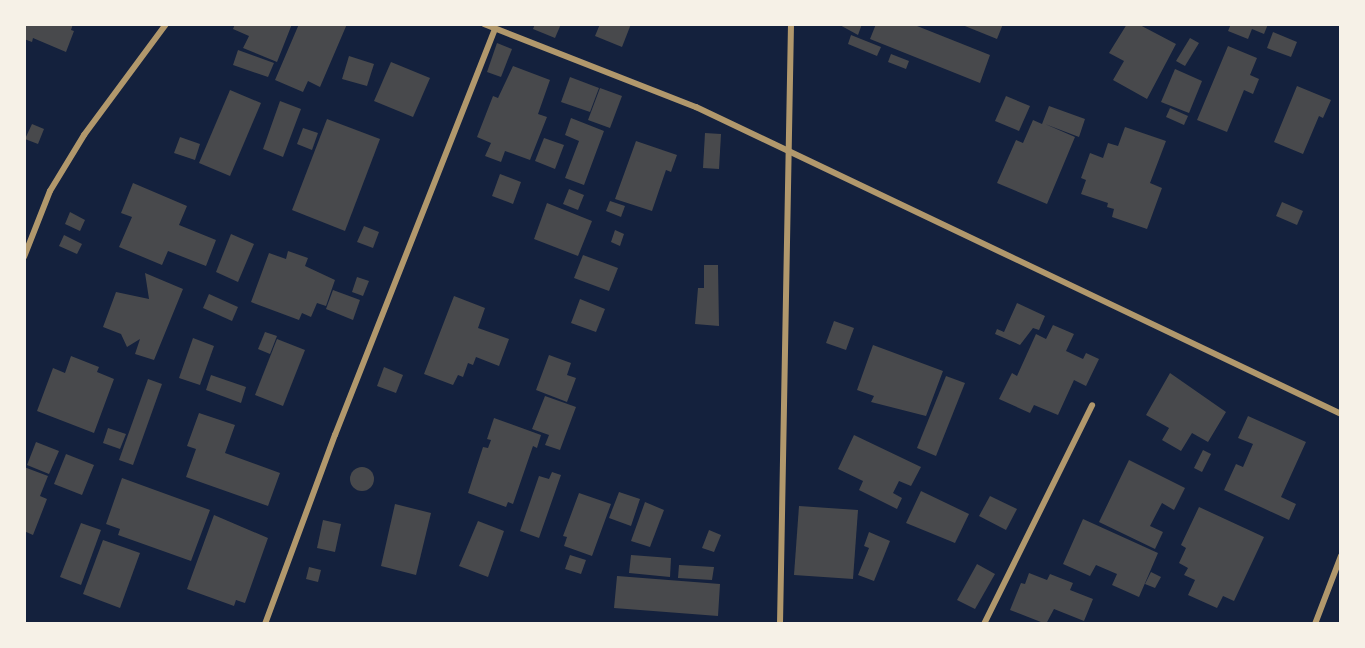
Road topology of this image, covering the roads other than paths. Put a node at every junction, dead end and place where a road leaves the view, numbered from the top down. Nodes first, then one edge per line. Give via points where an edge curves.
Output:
1 (166, 24) edge
2 (484, 24) edge
3 (791, 24) edge
4 (495, 29) junction
5 (789, 152) junction
6 (24, 257) edge
7 (1092, 405) dead end
8 (1341, 414) edge
9 (1341, 556) edge
10 (265, 624) edge
11 (780, 624) edge
12 (984, 624) edge
13 (1315, 624) edge

1 - 6 street via 84,135 50,191
2 - 4 street
3 - 5 street
4 - 5 street via 696,106
4 - 10 street
5 - 8 street
5 - 11 street
7 - 12 street
9 - 13 street

